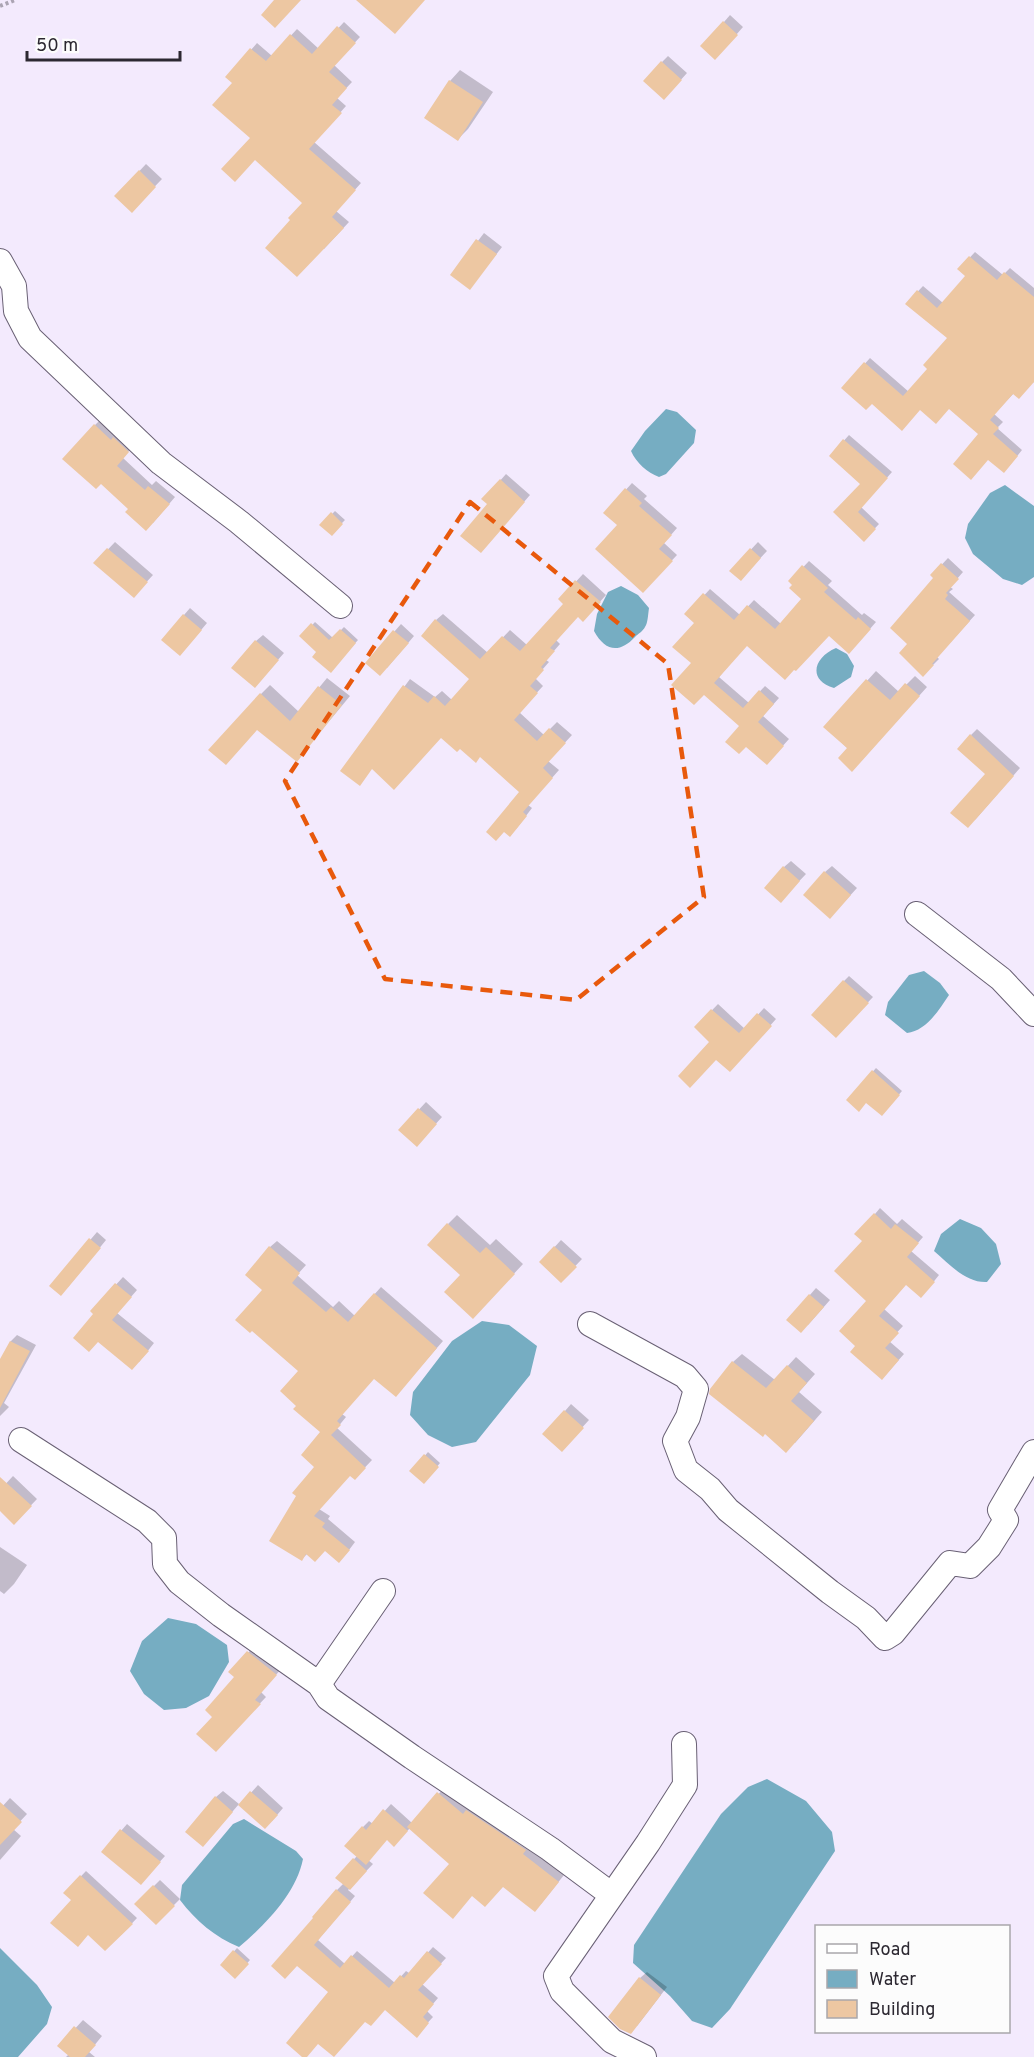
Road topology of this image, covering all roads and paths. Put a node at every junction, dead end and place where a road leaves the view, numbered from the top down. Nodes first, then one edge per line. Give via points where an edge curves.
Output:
1 (15, 0) edge
2 (0, 6) edge
3 (0, 261) edge
4 (340, 606) dead end
5 (917, 914) dead end
6 (1034, 1014) edge
7 (590, 1324) dead end
8 (21, 1440) dead end
9 (1034, 1452) edge
10 (383, 1591) dead end
11 (319, 1684) junction
12 (684, 1744) dead end
13 (612, 1895) junction
14 (644, 2057) edge

1 - 2 path
3 - 4 street via 14,286 16,311 30,338 161,463
5 - 6 street via 1001,979
7 - 9 street via 685,1376 696,1389 675,1442 686,1470 728,1510 866,1618 885,1638 950,1563 970,1566 989,1547 1006,1520 1000,1510
8 - 11 street via 147,1521 164,1538 165,1564 179,1582
10 - 11 street
11 - 13 street via 328,1698
12 - 13 street via 685,1785
13 - 14 street via 556,1976 562,1991 612,2041

